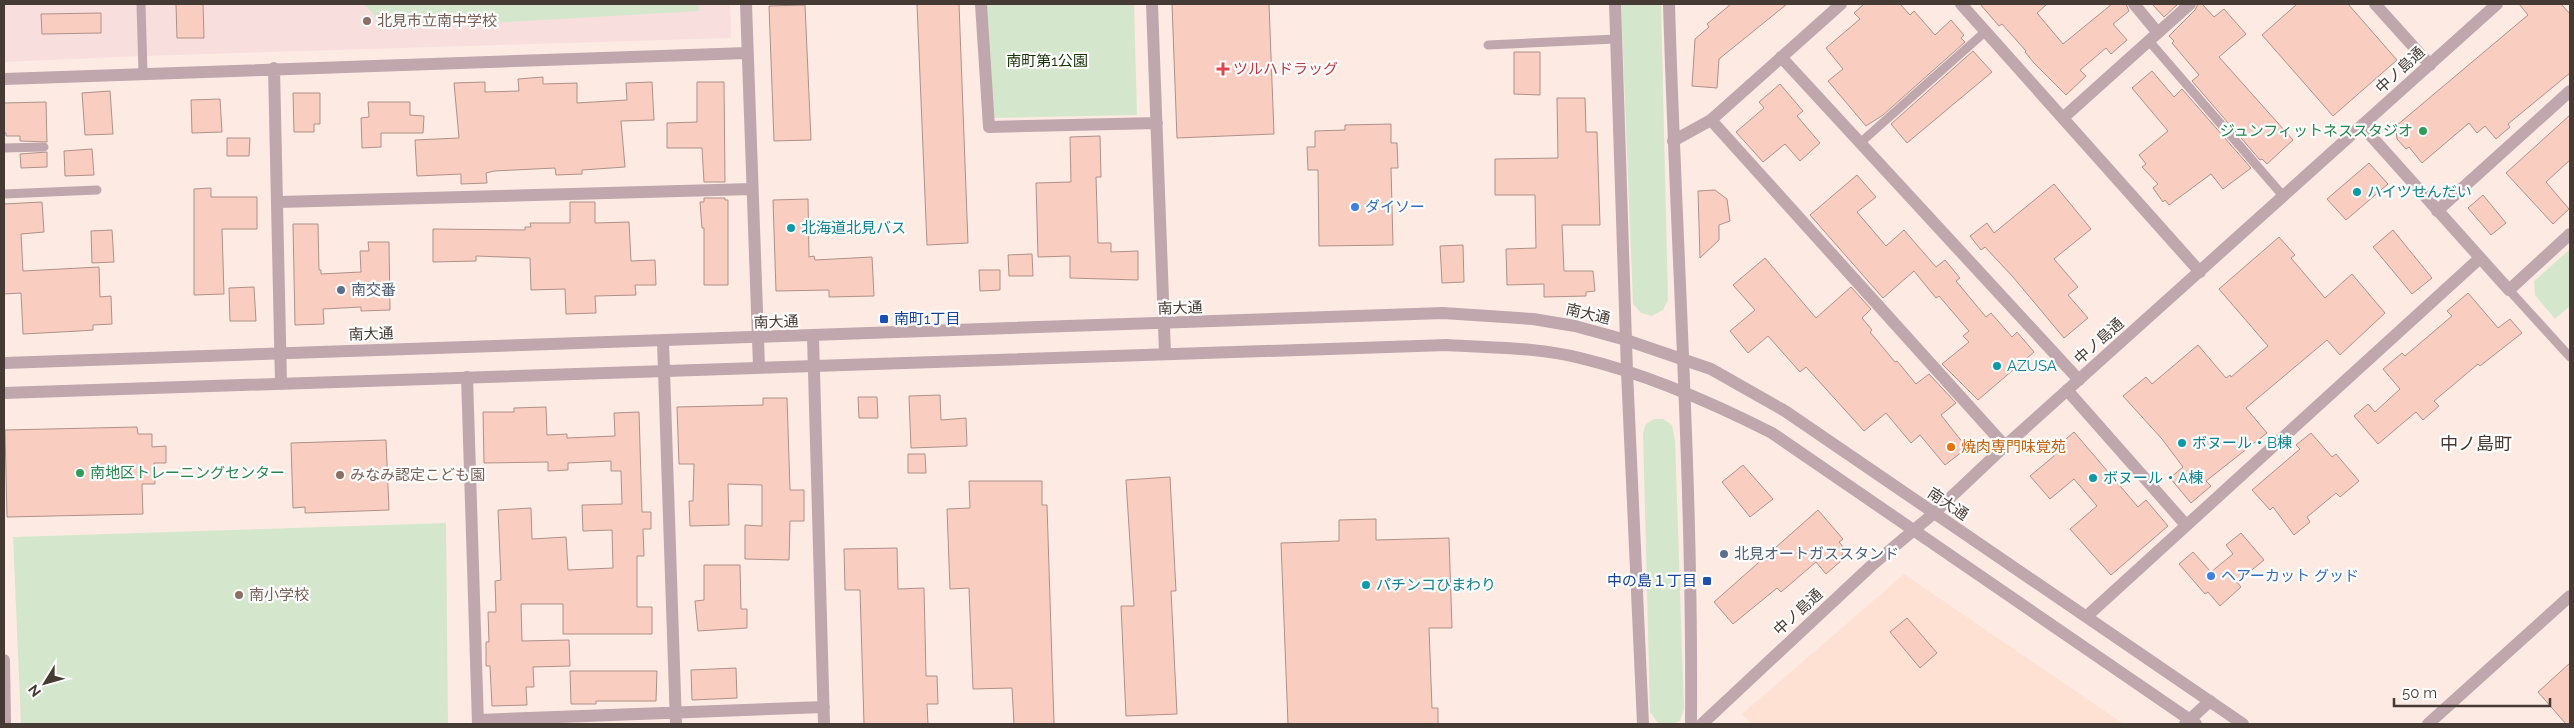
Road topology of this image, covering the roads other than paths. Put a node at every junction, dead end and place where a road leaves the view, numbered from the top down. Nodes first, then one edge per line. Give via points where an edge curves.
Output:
1 (141, 4) edge
2 (746, 4) edge
3 (981, 4) edge
4 (1152, 4) edge
5 (1615, 4) edge
6 (1669, 4) edge
7 (1841, 4) edge
8 (1961, 4) edge
9 (2134, 4) edge
10 (2190, 4) edge
11 (2375, 4) edge
12 (2495, 4) edge
13 (1986, 31) junction
14 (2154, 37) junction
15 (1616, 39) junction
16 (1488, 45) dead end
17 (748, 53) junction
18 (1781, 57) junction
19 (2430, 65) junction
20 (274, 68) junction
21 (143, 74) junction
22 (4, 79) edge
23 (2570, 91) edge
24 (2064, 117) junction
25 (1711, 120) junction
26 (1157, 123) junction
27 (2363, 127) junction
28 (1673, 141) junction
29 (1860, 143) junction
30 (4, 148) edge
31 (44, 148) dead end
32 (752, 189) junction
33 (98, 190) dead end
34 (4, 194) edge
35 (2284, 197) junction
36 (278, 202) junction
37 (2437, 211) junction
38 (2570, 234) edge
39 (2480, 258) junction
40 (2200, 272) junction
41 (2509, 290) junction
42 (1164, 325) junction
43 (813, 336) junction
44 (758, 338) junction
45 (1626, 340) junction
46 (663, 341) junction
47 (281, 353) junction
48 (1165, 353) junction
49 (2570, 357) edge
50 (1684, 360) junction
51 (4, 363) edge
52 (814, 364) junction
53 (759, 367) junction
54 (664, 370) junction
55 (1627, 372) junction
56 (467, 377) junction
57 (2079, 380) junction
58 (282, 383) junction
59 (2067, 390) junction
60 (4, 393) edge
61 (1686, 394) junction
62 (2005, 446) junction
63 (1933, 514) junction
64 (2186, 525) junction
65 (1913, 532) junction
66 (2570, 596) edge
67 (2087, 616) junction
68 (4, 660) edge
69 (2210, 702) junction
70 (824, 707) junction
71 (676, 719) edge
72 (478, 722) edge
73 (2190, 723) edge
74 (6, 724) edge
75 (824, 724) edge
76 (1643, 724) edge
77 (1691, 724) edge
78 (1702, 724) edge
79 (2244, 724) edge
80 (2428, 724) edge

1 - 21 lane
2 - 17 street
3 - 26 street via 988,126
4 - 26 street
5 - 15 street
6 - 28 street
7 - 18 street
8 - 13 street
9 - 14 street
10 - 14 street
11 - 19 street
12 - 19 street, 中ノ島通
13 - 24 street
13 - 29 lane
14 - 24 street
14 - 35 lane
15 - 16 lane
15 - 45 street
17 - 20 street
17 - 32 street
18 - 25 street
18 - 29 street
19 - 27 street, 中ノ島通
20 - 21 street
20 - 36 street
21 - 22 street
23 - 37 street
24 - 40 street
25 - 28 street
25 - 62 street
26 - 42 street
27 - 35 street, 中ノ島通
27 - 37 street
28 - 50 street
29 - 57 street
30 - 31 lane
32 - 36 street
32 - 44 street
33 - 34 lane
35 - 40 street, 中ノ島通
36 - 47 street
37 - 39 street
38 - 41 street
39 - 41 street
39 - 64 street
40 - 57 street, 中ノ島通
41 - 49 lane
42 - 43 street, 南大通
42 - 45 street, 南大通 via 1443,313 1533,319
42 - 48 street
43 - 44 street, 南大通
43 - 52 street
44 - 46 street, 南大通
44 - 53 street
45 - 50 street, 南大通
45 - 55 street
46 - 47 street, 南大通
46 - 54 street
47 - 51 street, 南大通
47 - 58 street
48 - 52 street
48 - 55 street via 1447,345 1579,357
50 - 61 street
50 - 63 street, 南大通 via 1711,369 1785,411
52 - 53 street
52 - 70 street
53 - 54 street
54 - 56 street
54 - 71 street
55 - 61 street
55 - 76 street
56 - 58 street
56 - 72 street
57 - 59 street, 中ノ島通
58 - 60 street
59 - 62 street, 中ノ島通
59 - 64 street
61 - 65 street via 1772,433
61 - 77 street
62 - 63 street, 中ノ島通
63 - 65 street, 中ノ島通
63 - 67 street, 南大通
64 - 67 street
65 - 73 street
65 - 78 street, 中ノ島通 via 1871,566
66 - 80 street
67 - 69 street, 南大通
68 - 74 street
69 - 73 street
69 - 79 street, 南大通
70 - 71 street
70 - 75 street
71 - 72 street

